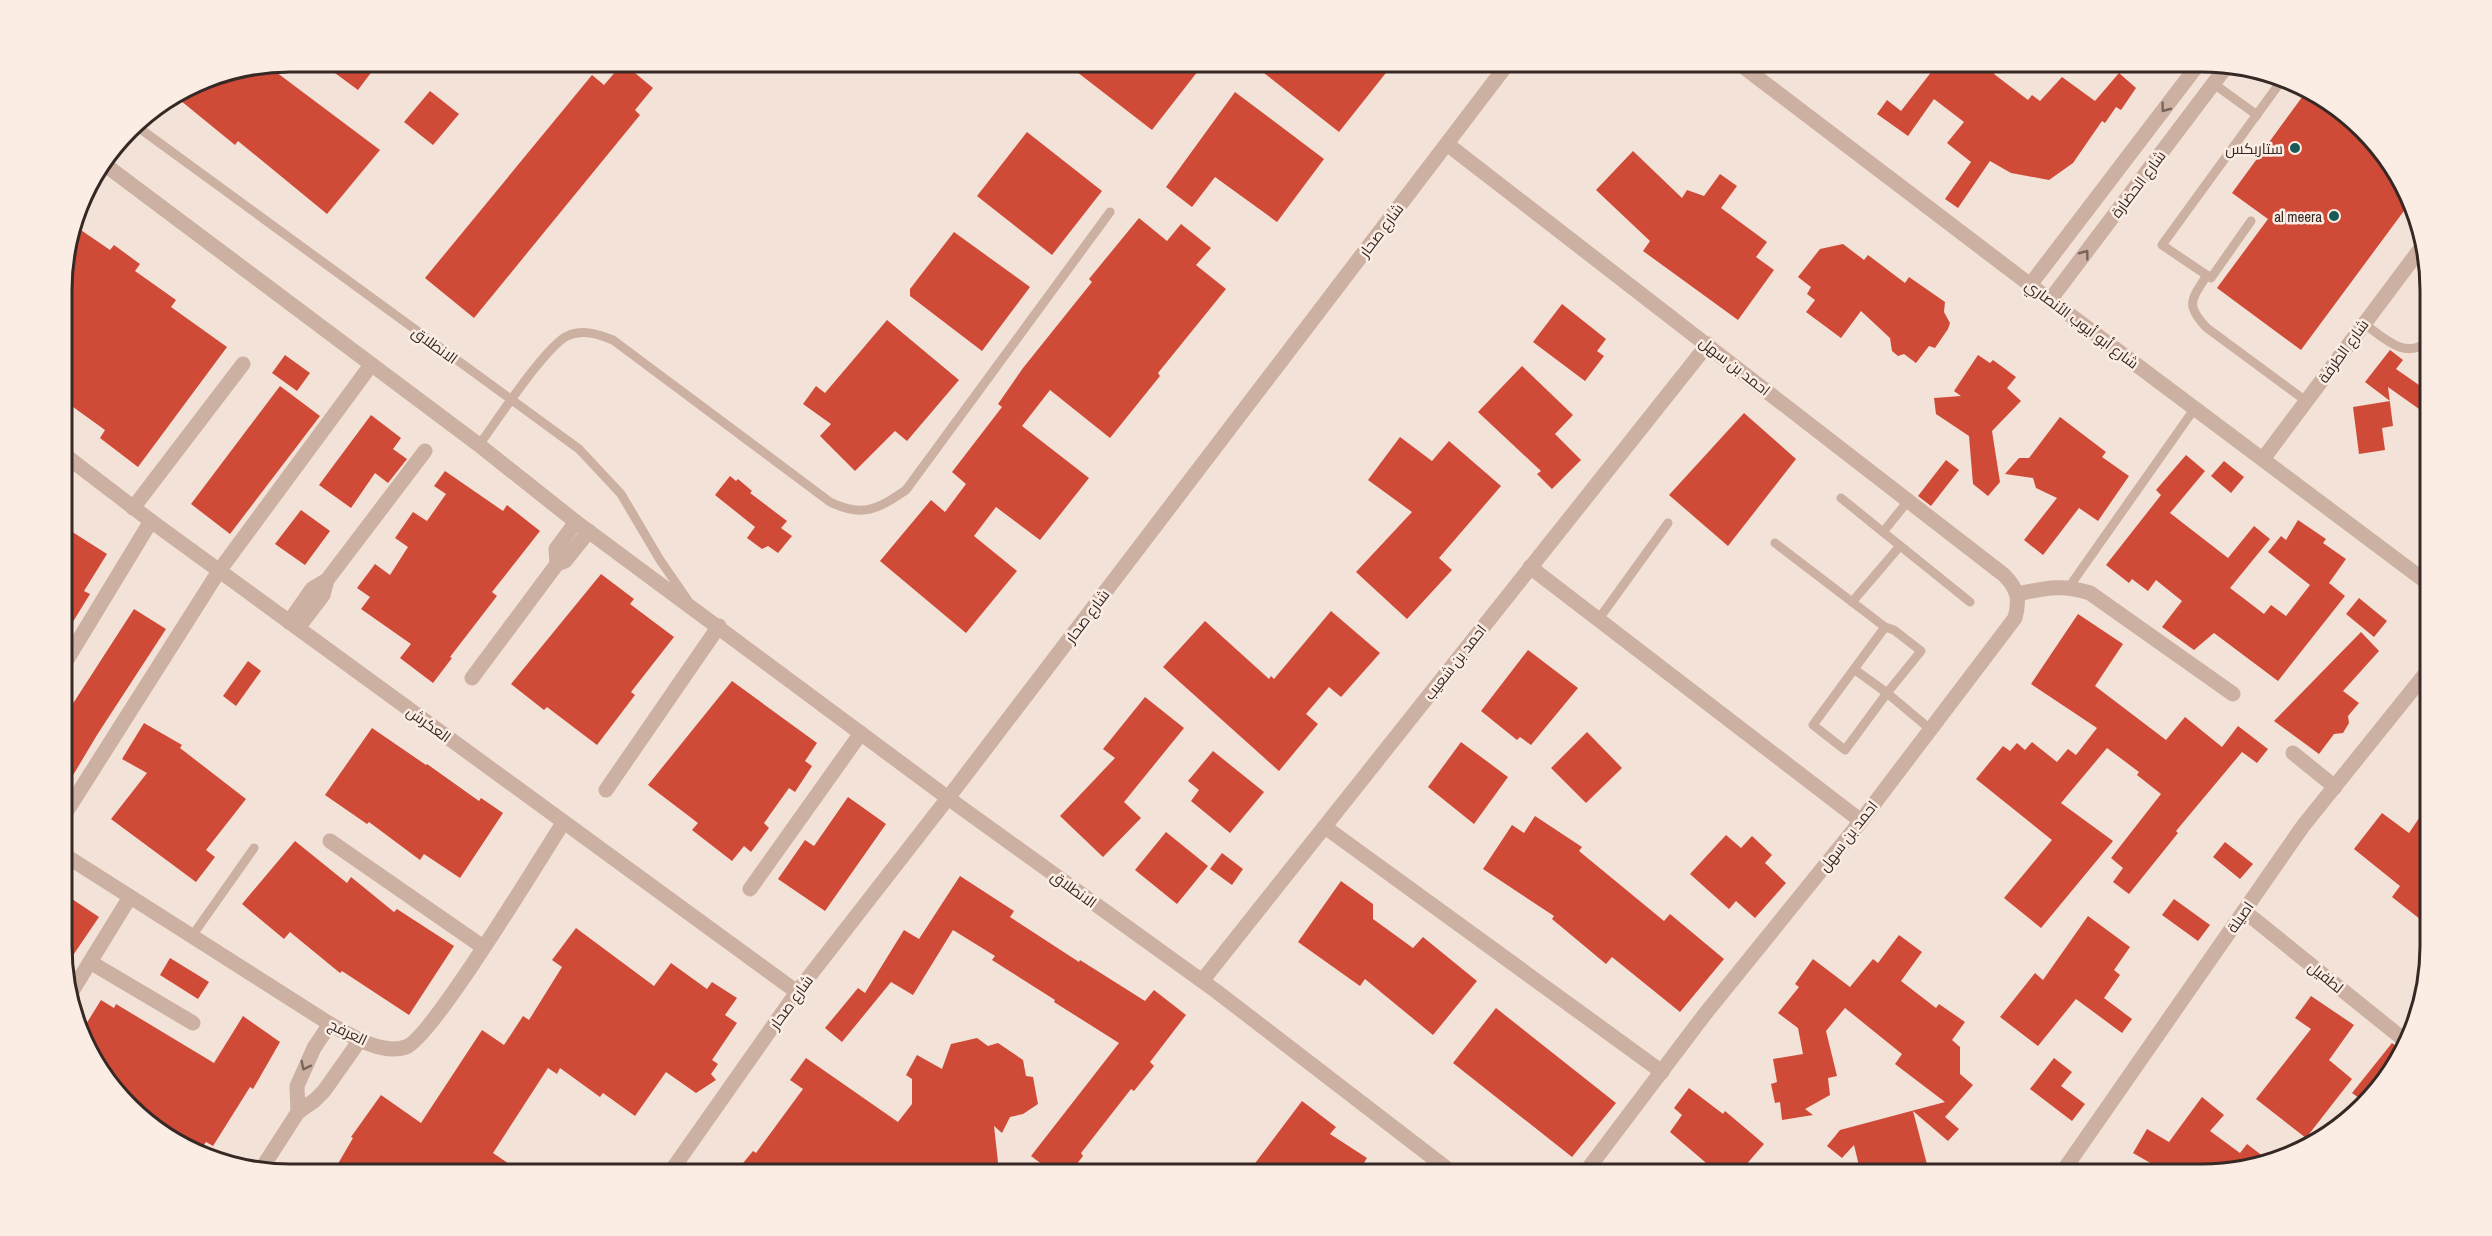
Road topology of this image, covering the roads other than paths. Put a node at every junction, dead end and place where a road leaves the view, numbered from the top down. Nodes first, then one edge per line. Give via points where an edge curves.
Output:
1 (1501, 72) edge
2 (1750, 72) edge
3 (2192, 72) edge
4 (2222, 73) edge
5 (2214, 84) junction
6 (2278, 86) edge
7 (2257, 115) junction
8 (142, 130) edge
9 (1447, 144) junction
10 (110, 168) edge
11 (1110, 212) dead end
12 (2251, 221) dead end
13 (2417, 253) edge
14 (2207, 275) junction
15 (2030, 285) junction
16 (2050, 300) junction
17 (2363, 323) junction
18 (1708, 344) junction
19 (2420, 346) edge
20 (243, 364) dead end
21 (371, 364) junction
22 (511, 401) junction
23 (2306, 401) junction
24 (2195, 408) junction
25 (479, 445) junction
26 (424, 451) dead end
27 (2263, 459) junction
28 (72, 461) edge
29 (1841, 498) dead end
30 (1908, 501) junction
31 (133, 508) junction
32 (151, 521) junction
33 (1668, 523) dead end
34 (583, 526) junction
35 (1883, 532) junction
36 (1775, 543) dead end
37 (1900, 546) junction
38 (1530, 567) junction
39 (219, 571) junction
40 (2420, 577) edge
41 (2070, 587) junction
42 (2018, 594) junction
43 (1852, 602) junction
44 (1970, 602) dead end
45 (692, 606) junction
46 (1598, 620) junction
47 (293, 625) junction
48 (720, 626) junction
49 (1884, 627) junction
50 (72, 651) edge
51 (1854, 669) junction
52 (471, 678) dead end
53 (2420, 681) edge
54 (1887, 693) junction
55 (2233, 694) dead end
56 (1930, 729) junction
57 (861, 733) junction
58 (2292, 753) dead end
59 (2335, 788) junction
60 (606, 790) dead end
61 (948, 798) junction
62 (72, 803) edge
63 (1861, 821) junction
64 (563, 823) junction
65 (1325, 827) junction
66 (330, 840) dead end
67 (254, 848) dead end
68 (72, 860) edge
69 (750, 889) dead end
70 (130, 897) junction
71 (2244, 911) junction
72 (192, 936) junction
73 (483, 947) junction
74 (90, 962) junction
75 (1202, 981) junction
76 (76, 985) edge
77 (797, 992) junction
78 (193, 1023) dead end
79 (330, 1024) junction
80 (2400, 1036) edge
81 (360, 1040) junction
82 (1662, 1072) junction
83 (298, 1112) junction
84 (266, 1163) edge
85 (676, 1164) edge
86 (1441, 1164) edge
87 (1592, 1164) edge
88 (2068, 1164) edge

1 - 9 street, شارع صحار
2 - 15 street, شارع أبو أيوب الأنصاري
3 -> 15 street, شارع الحضارة
4 - 5 street, شارع الحضارة
5 - 7 lane
16 -> 5 street, شارع الحضارة
6 - 7 lane
7 - 14 lane via 2163,245
8 - 22 lane, الانطلاق
9 - 18 street, احمد بن سهل
9 - 61 street, شارع صحار
10 - 21 street, الانطلاق
11 - 22 lane via 906,490 865,512 847,510 830,502 613,340 598,334 576,333 556,344
12 - 14 lane via 2211,278
13 - 17 street, شارع الطرفة
14 - 23 lane via 2191,303 2197,318
15 - 16 street, شارع أبو أيوب الأنصاري
16 - 24 street, شارع أبو أيوب الأنصاري
17 - 19 lane via 2400,348
17 - 23 street, شارع الطرفة
18 - 30 street, احمد بن سهل
18 - 38 street, احمد بن شعيب
20 - 31 street
21 - 25 street, الانطلاق
21 - 39 street
22 - 25 lane
22 - 45 lane, الانطلاق via 579,449 608,478 633,510 660,560
23 - 27 street, شارع الطرفة
24 - 27 street, شارع أبو أيوب الأنصاري
24 - 41 lane
25 - 34 street, الانطلاق
26 - 47 street via 327,579 323,595
27 - 40 street, شارع أبو أيوب الأنصاري
28 - 31 street, العكرش
29 - 35 lane
30 - 35 lane
30 - 42 street, احمد بن سهل via 2004,575
31 - 32 street, العكرش
32 - 39 street, العكرش
32 - 50 street
33 - 46 lane
34 - 45 street, الانطلاق
34 - 52 street via 556,549 557,564
35 - 37 lane
36 - 43 lane
37 - 43 lane
37 - 44 lane
38 - 46 street
38 - 65 street, احمد بن شعيب
39 - 47 street, العكرش
39 - 62 street
41 - 42 street
41 - 55 street via 2091,593
42 - 56 street, احمد بن سهل via 2015,618
43 - 49 lane
45 - 48 street, الانطلاق
46 - 63 street
47 - 64 street, العكرش
48 - 57 street, الانطلاق
48 - 60 street
49 - 51 lane
49 - 54 lane via 1921,651
51 - 54 lane
51 - 54 lane via 1813,725 1845,750
53 - 59 street, اصيلة
54 - 56 lane
56 - 63 street, احمد بن سهل
57 - 61 street, الانطلاق
57 - 69 street
58 - 59 street
59 - 71 street, اصيلة via 2303,826
61 - 75 street, الانطلاق
61 - 77 street, شارع صحار
63 - 82 street, احمد بن سهل
64 - 73 street, العرفج
64 - 77 street, العكرش
65 - 75 street, احمد بن شعيب
65 - 82 street
66 - 73 street
67 - 72 lane
68 - 70 street, العرفج
70 - 72 street, العرفج
70 - 74 street
71 - 80 street, لطفيل
71 - 88 street, اصيلة
72 - 79 street, العرفج
73 - 81 street, العرفج via 441,1010 409,1046 392,1050
74 - 76 street
74 - 78 street
75 - 86 street, الانطلاق
77 - 85 street, شارع صحار
79 - 81 street, العرفج
79 -> 83 street via 300,1075 295,1094
81 - 83 street via 324,1091
82 - 87 street, احمد بن سهل
83 - 84 street

